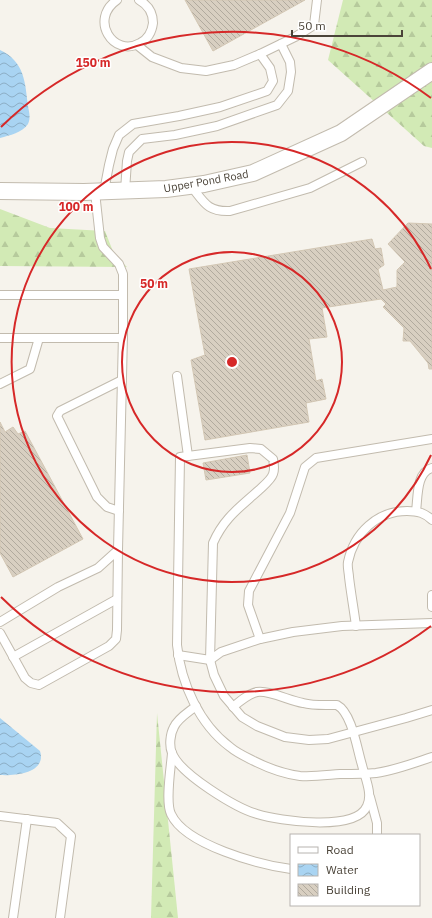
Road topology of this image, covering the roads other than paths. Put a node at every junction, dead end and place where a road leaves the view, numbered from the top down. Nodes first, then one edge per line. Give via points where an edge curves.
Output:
1 (117, 0) edge
2 (139, 0) edge
3 (317, 0) edge
4 (280, 44) junction
5 (137, 45) junction
6 (260, 54) junction
7 (432, 71) edge
8 (362, 162) dead end
9 (191, 186) junction
10 (0, 191) edge
11 (100, 191) junction
12 (125, 191) junction
13 (0, 295) edge
14 (123, 295) junction
15 (0, 338) edge
16 (39, 338) junction
17 (123, 338) junction
18 (177, 376) dead end
19 (122, 380) junction
20 (0, 384) edge
21 (432, 439) edge
22 (188, 456) junction
23 (432, 468) edge
24 (119, 511) junction
25 (416, 511) junction
26 (432, 520) edge
27 (118, 550) junction
28 (432, 595) edge
29 (117, 599) junction
30 (432, 607) edge
31 (0, 622) edge
32 (432, 623) edge
33 (356, 626) junction
34 (0, 633) edge
35 (260, 639) junction
36 (178, 656) junction
37 (13, 657) junction
38 (210, 660) junction
39 (196, 706) junction
40 (233, 707) junction
41 (432, 710) edge
42 (353, 733) junction
43 (172, 753) junction
44 (432, 757) edge
45 (364, 773) junction
46 (370, 796) junction
47 (0, 816) edge
48 (28, 819) junction
49 (378, 834) edge
50 (290, 869) edge
51 (13, 918) edge
52 (60, 918) edge

1 - 5 lane via 106,10 104,27 107,34 120,45
2 - 5 lane via 147,6 153,20 149,35
3 - 4 lane via 314,25
4 - 6 lane
4 - 12 lane via 290,62 291,72 288,91 277,106 217,126 142,139 129,152
5 - 6 lane via 152,57 181,68 206,71 234,65
6 - 11 lane via 270,68 273,81 267,91 220,107 133,124 119,135
7 - 9 street, Upper Pond Road via 341,133 252,173
8 - 9 lane via 310,188 230,211 219,212 209,208
9 - 12 street, Upper Pond Road via 166,190
10 - 11 street, Upper Pond Road
11 - 12 street, Upper Pond Road
11 - 14 lane via 100,238 103,247 119,264 123,274
13 - 14 lane
14 - 17 lane
15 - 16 lane
16 - 17 lane
16 - 20 lane via 30,369
17 - 19 lane
18 - 22 lane
19 - 24 lane
19 - 24 lane via 60,410 57,416 97,498 107,508
21 - 35 lane via 316,458 305,467 290,513 249,591 248,605
22 - 36 lane via 180,457
22 - 38 lane via 250,448 261,449 273,459 275,468 273,475 230,516 213,543
23 - 25 lane via 424,472 420,480
24 - 27 lane
25 - 26 lane
25 - 33 lane via 392,512 378,518 368,525 356,541 348,563
27 - 29 lane
27 - 31 lane via 98,568 58,587
28 - 30 lane
29 - 37 lane
29 - 37 lane via 116,639 109,646 39,684 31,683 25,678
32 - 33 lane
33 - 35 lane via 294,632
34 - 37 lane
35 - 38 lane via 221,652
36 - 38 lane
36 - 39 lane via 181,672
38 - 40 lane via 214,676
39 - 43 lane via 173,727
39 - 45 lane via 208,725 230,748 264,766 300,776
40 - 42 lane via 252,723 285,737 328,739
40 - 42 lane via 258,692 270,693 304,704 337,705 346,712
41 - 42 lane
42 - 45 lane
43 - 46 lane via 182,768 234,804 256,814 284,821 336,821 354,818 363,813
43 - 50 lane via 168,804 170,814 176,823 206,843 247,860
44 - 45 lane via 398,768
45 - 46 lane
46 - 49 lane
47 - 48 lane
48 - 51 lane
48 - 52 lane via 57,823 71,836

